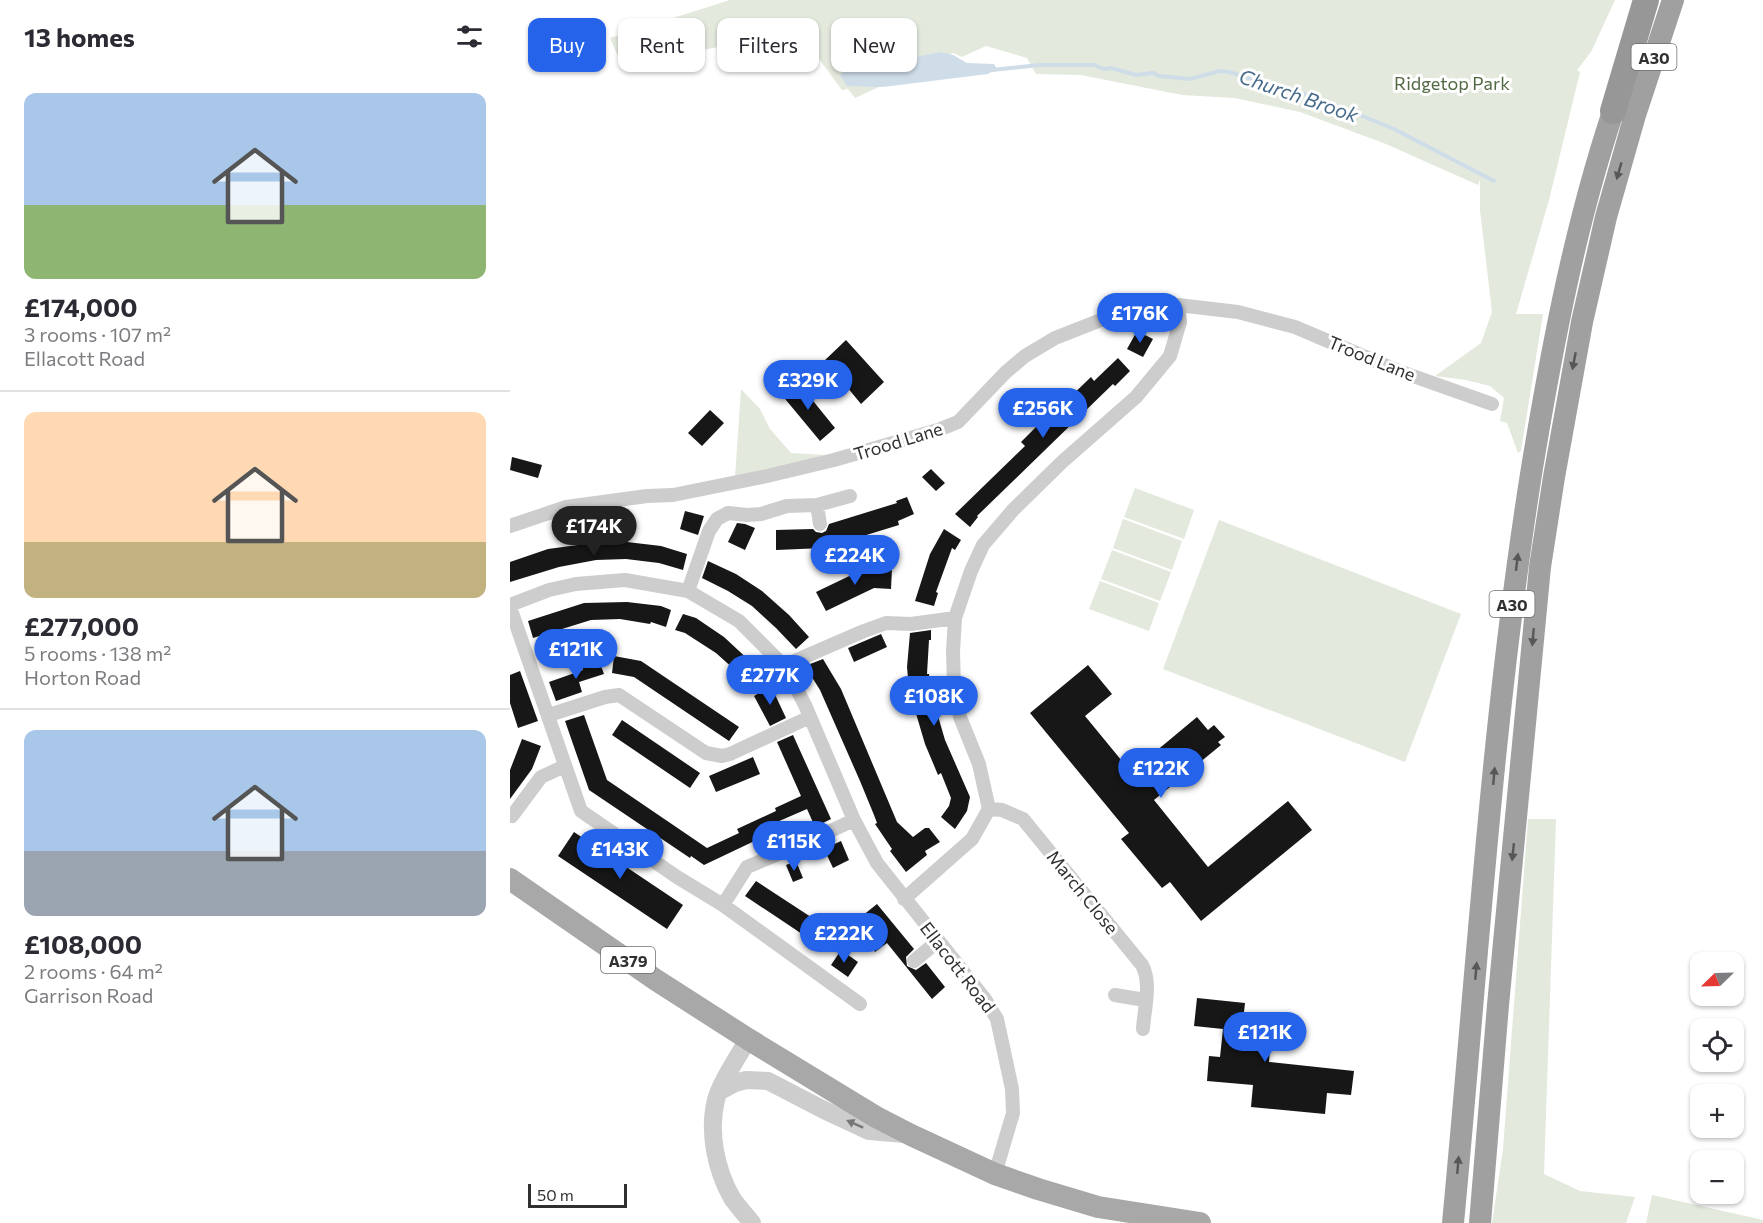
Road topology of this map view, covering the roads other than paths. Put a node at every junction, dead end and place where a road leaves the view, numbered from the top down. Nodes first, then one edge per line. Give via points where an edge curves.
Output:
1 (1646, 0) edge
2 (1652, 0) edge
3 (1674, 0) edge
4 (1613, 111) junction
5 (1178, 305) junction
6 (1492, 404) dead end
7 (850, 496) dead end
8 (817, 505) junction
9 (820, 524) dead end
10 (510, 526) edge
11 (688, 591) junction
12 (510, 606) edge
13 (955, 618) junction
14 (783, 666) junction
15 (549, 716) junction
16 (810, 717) junction
17 (565, 766) junction
18 (989, 809) junction
19 (510, 815) edge
20 (854, 820) junction
21 (510, 879) edge
22 (904, 899) junction
23 (723, 905) junction
24 (939, 941) junction
25 (914, 961) dead end
26 (1115, 995) dead end
27 (1144, 1000) junction
28 (860, 1004) dead end
29 (1143, 1029) dead end
30 (748, 1039) junction
31 (720, 1091) junction
32 (911, 1135) junction
33 (995, 1174) junction
34 (752, 1223) edge
35 (1200, 1223) edge
36 (1453, 1223) edge
37 (1480, 1223) edge

1 - 4 highway
2 - 4 highway, A30
3 -> 37 highway, A30 via 1606,217 1555,466 1539,578
36 -> 4 highway, A30 via 1497,733 1518,554 1553,340 1571,256
5 - 6 street, Trood Lane via 1238,312 1295,327 1396,370
5 - 10 street, Trood Lane via 1106,318 1055,338 1006,372 958,422 938,430 767,476 673,495 566,507
5 - 13 street via 1180,322 1170,356 1136,397 1062,462 983,545
7 - 8 street
8 - 9 street
8 - 11 street via 788,506 761,514 728,513 717,519
11 - 12 street, Ellacott Road via 645,583 598,581 549,590
11 - 14 street, Ellacott Road via 739,621
12 - 15 street
13 - 14 street via 886,624
13 - 18 street via 954,686
14 - 16 street, Ellacott Road
15 - 16 street via 619,695 706,753 722,756
15 - 17 street
16 - 20 street, Ellacott Road
17 - 19 street via 541,777
17 - 23 street via 581,811
18 - 22 street via 972,839
18 - 27 street, March Close via 1012,813 1035,832 1142,965 1148,987
20 - 22 street, Ellacott Road via 877,863
20 - 23 street via 747,867
21 - 30 main road, A379
22 - 24 street, Ellacott Road
23 - 28 street
24 - 25 street
24 - 33 street, Ellacott Road via 997,1019 1012,1089 1013,1113
26 - 27 street
27 - 29 street, March Close
30 - 31 street
30 - 32 main road, A379
32 -> 31 street via 869,1131 768,1081 746,1080
31 - 34 street via 713,1126 714,1146 732,1198
32 - 33 main road, A379
33 - 35 main road, A379 via 1098,1207

